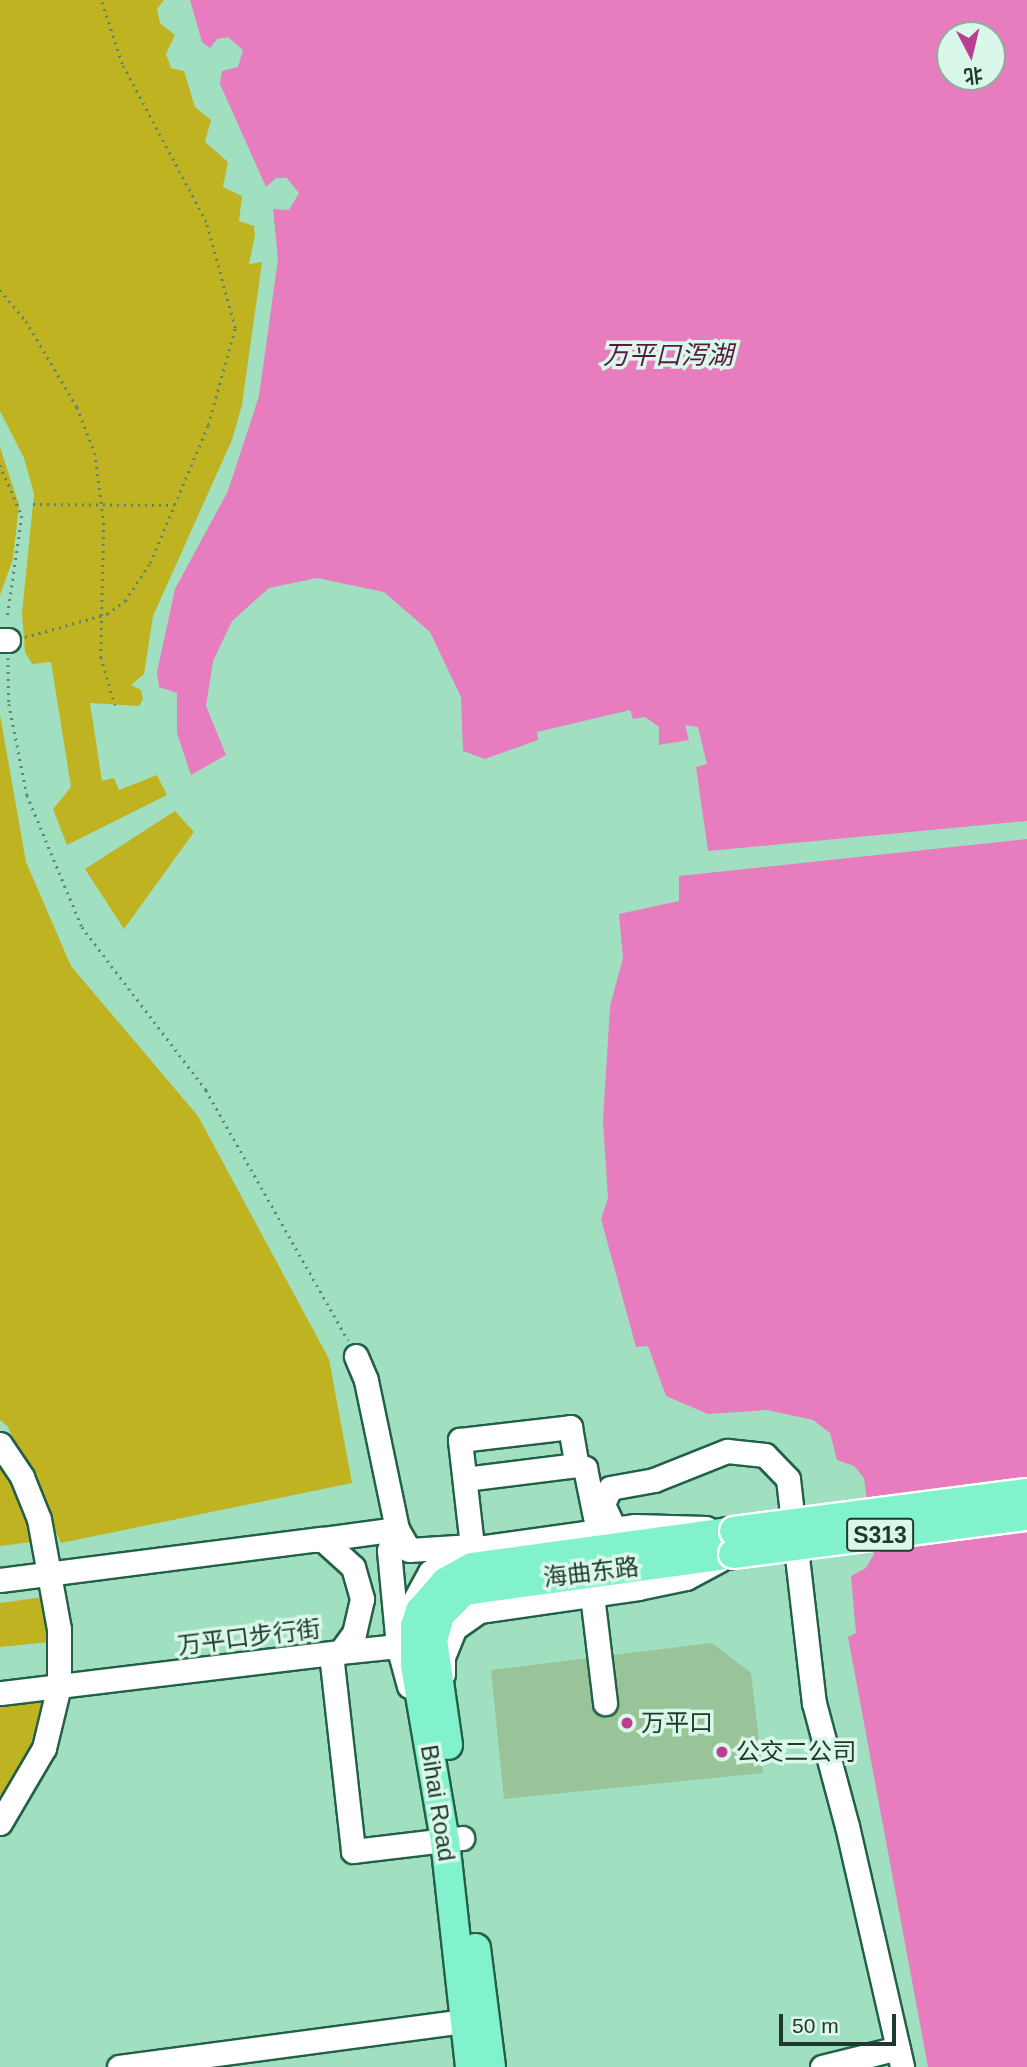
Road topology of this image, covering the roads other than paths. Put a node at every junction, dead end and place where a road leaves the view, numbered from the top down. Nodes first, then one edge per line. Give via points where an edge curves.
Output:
1 (356, 1356) road end
2 (0, 1444) edge
3 (577, 1465) junction
4 (465, 1479) junction
5 (1027, 1493) edge
6 (1027, 1516) edge
7 (397, 1529) junction
8 (607, 1529) junction
9 (316, 1540) junction
10 (734, 1542) junction
11 (472, 1557) junction
12 (52, 1573) junction
13 (0, 1580) edge
14 (592, 1595) junction
15 (453, 1599) joint
16 (398, 1646) junction
17 (335, 1653) junction
18 (59, 1686) junction
19 (0, 1693) edge
20 (442, 1701) junction
21 (605, 1703) dead end
22 (426, 1726) junction
23 (0, 1823) edge
24 (454, 1840) junction
25 (465, 2021) junction
26 (900, 2057) edge
27 (260, 2059) edge
28 (119, 2067) edge
29 (470, 2067) edge
30 (491, 2067) edge
31 (822, 2067) edge

1 - 7 street via 366,1380
2 - 12 street via 22,1477 39,1519
3 - 4 street
3 - 4 street via 570,1427 460,1440
3 - 8 street via 585,1468
4 - 11 street
5 - 10 main road, S313, bridge
6 - 10 main road, S313, bridge
7 - 9 street
7 - 11 street via 403,1545 419,1552
7 - 16 street via 389,1550
8 - 10 street via 652,1524
8 - 11 street
8 - 26 street via 603,1504 610,1488 654,1480 718,1453 765,1455 788,1479 814,1703
9 - 12 street
9 - 17 street, 万平口步行街 via 339,1551 359,1584 360,1615
10 - 11 main road, 海曲东路 / S313
10 - 14 street via 686,1578
10 - 15 main road, 海曲东路 / S313 via 480,1586
11 - 16 street via 443,1559 420,1584 401,1625
11 - 22 main road, Bihai Road via 429,1596 415,1626 415,1665
12 - 13 street
12 - 18 street via 59,1629
14 - 20 street via 479,1611 460,1622 443,1657
14 - 21 street
15 - 20 main road, Bihai Road via 440,1615 433,1640
16 - 17 street
16 - 22 street
17 - 18 street, 万平口步行街
17 - 24 street via 353,1851
18 - 19 street, 万平口步行街
18 - 23 street via 44,1748
20 - 24 main road, Bihai Road
22 - 24 main road, Bihai Road
24 - 25 main road, Bihai Road
24 - 30 main road, Bihai Road
25 - 27 street
25 - 29 main road, Bihai Road
26 - 31 street
27 - 28 street

